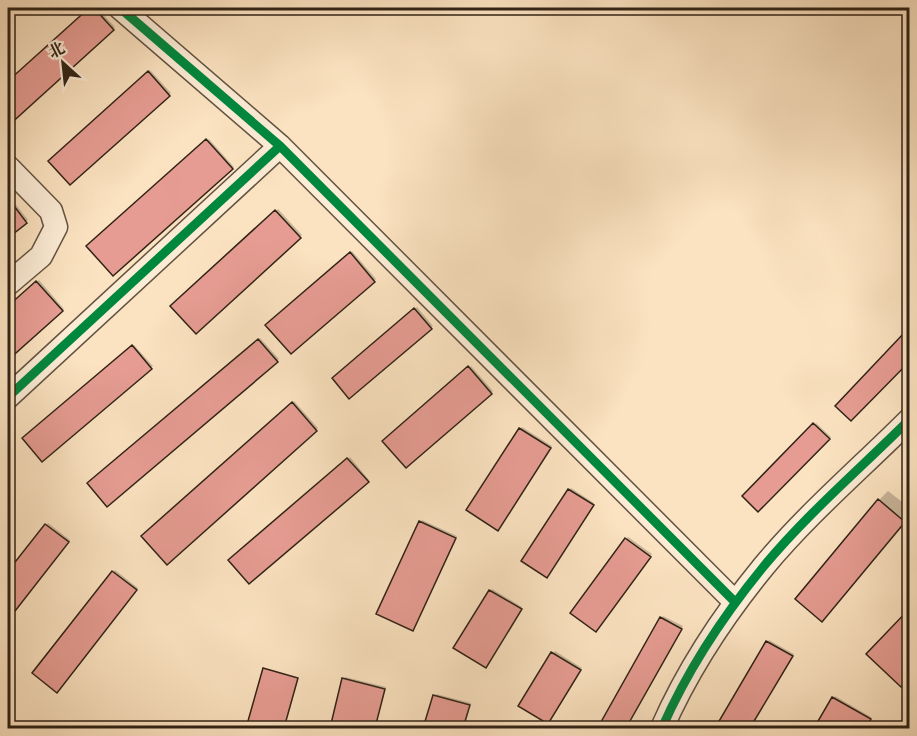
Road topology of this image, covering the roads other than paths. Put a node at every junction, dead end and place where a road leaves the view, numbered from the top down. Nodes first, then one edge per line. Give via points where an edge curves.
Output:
1 (120, 8) edge
2 (280, 146) junction
3 (8, 167) edge
4 (8, 284) edge
5 (8, 397) edge
6 (909, 419) edge
7 (735, 602) junction
8 (662, 729) edge

1 - 2 street
2 - 5 street
2 - 7 street
3 - 4 street via 51,211 56,227 41,256
6 - 7 street via 804,523
7 - 8 street via 688,674

